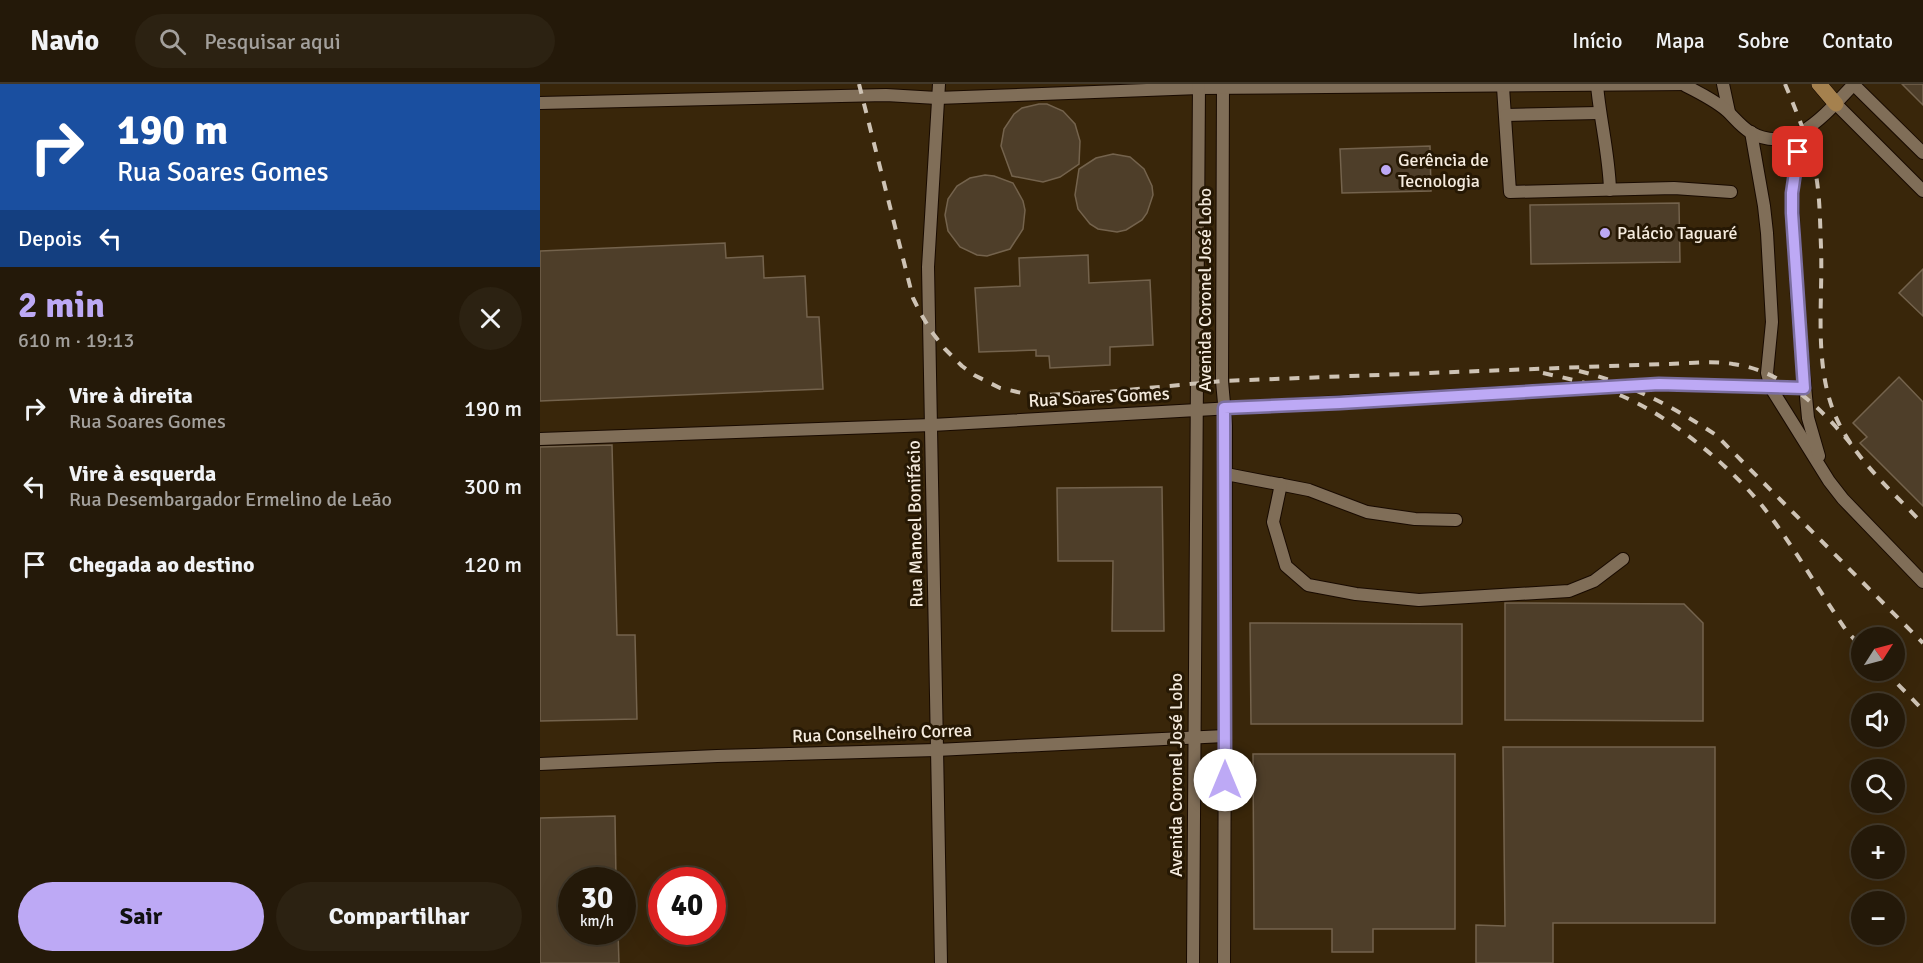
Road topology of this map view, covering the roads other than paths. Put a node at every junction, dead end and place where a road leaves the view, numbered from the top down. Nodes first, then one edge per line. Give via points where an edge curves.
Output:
1 (939, 84) edge
2 (1723, 84) edge
3 (1819, 84) edge
4 (1854, 84) edge
5 (1597, 85) edge
6 (1688, 85) edge
7 (1199, 86) edge
8 (1223, 86) edge
9 (1503, 87) junction
10 (937, 98) junction
11 (540, 103) edge
12 (1836, 104) junction
13 (1729, 112) junction
14 (1599, 113) junction
15 (1506, 115) junction
16 (1751, 132) junction
17 (1800, 134) junction
18 (1923, 153) edge
19 (1610, 190) junction
20 (1923, 191) edge
21 (1731, 192) dead end
22 (1771, 388) junction
23 (1804, 388) junction
24 (1224, 408) junction
25 (1195, 410) junction
26 (932, 425) junction
27 (540, 438) edge
28 (1823, 468) junction
29 (1226, 474) junction
30 (1281, 484) junction
31 (1456, 520) dead end
32 (1623, 559) dead end
33 (1923, 582) edge
34 (1194, 736) junction
35 (1225, 736) junction
36 (936, 750) junction
37 (540, 764) edge
38 (941, 963) edge
39 (1193, 963) edge
40 (1224, 963) edge

1 - 10 street, Rua Manoel Bonifácio
2 - 13 street
3 - 12 main road
4 - 12 street
4 - 18 street
5 - 6 street
5 - 9 street
5 - 14 street
6 - 13 street
7 - 8 street
7 - 10 street
7 - 25 street, Avenida Coronel José Lobo
8 - 9 street
8 - 24 street, Avenida Coronel José Lobo
9 - 15 street
10 - 11 street via 874,95
10 - 26 street, Rua Manoel Bonifácio via 928,267
12 - 17 street
12 - 20 street
13 - 16 street
14 - 15 street
14 - 19 street
15 - 19 street via 1510,192
16 - 17 street via 1771,139
16 - 22 street via 1767,233 1772,322 1767,373
17 - 23 street via 1792,213
19 - 21 street via 1674,188
22 - 23 street, Rua Soares Gomes
22 - 24 street, Rua Soares Gomes via 1659,384
22 - 28 street
23 - 28 street via 1808,418
24 - 25 street, Rua Soares Gomes
24 - 29 street, Avenida Coronel José Lobo
25 - 26 street, Rua Soares Gomes
25 - 34 street, Avenida Coronel José Lobo
26 - 27 street, Rua Soares Gomes
26 - 36 street, Rua Manoel Bonifácio
28 - 33 street via 1843,499
29 - 30 street
29 - 35 street, Avenida Coronel José Lobo
30 - 31 street via 1367,512
30 - 32 street via 1273,522 1286,566 1308,585 1419,600 1569,591 1594,581
34 - 35 street, Rua Conselheiro Correa
34 - 36 street, Rua Conselheiro Correa
34 - 39 street, Avenida Coronel José Lobo
35 - 40 street, Avenida Coronel José Lobo
36 - 37 street, Rua Conselheiro Correa
36 - 38 street, Rua Manoel Bonifácio

